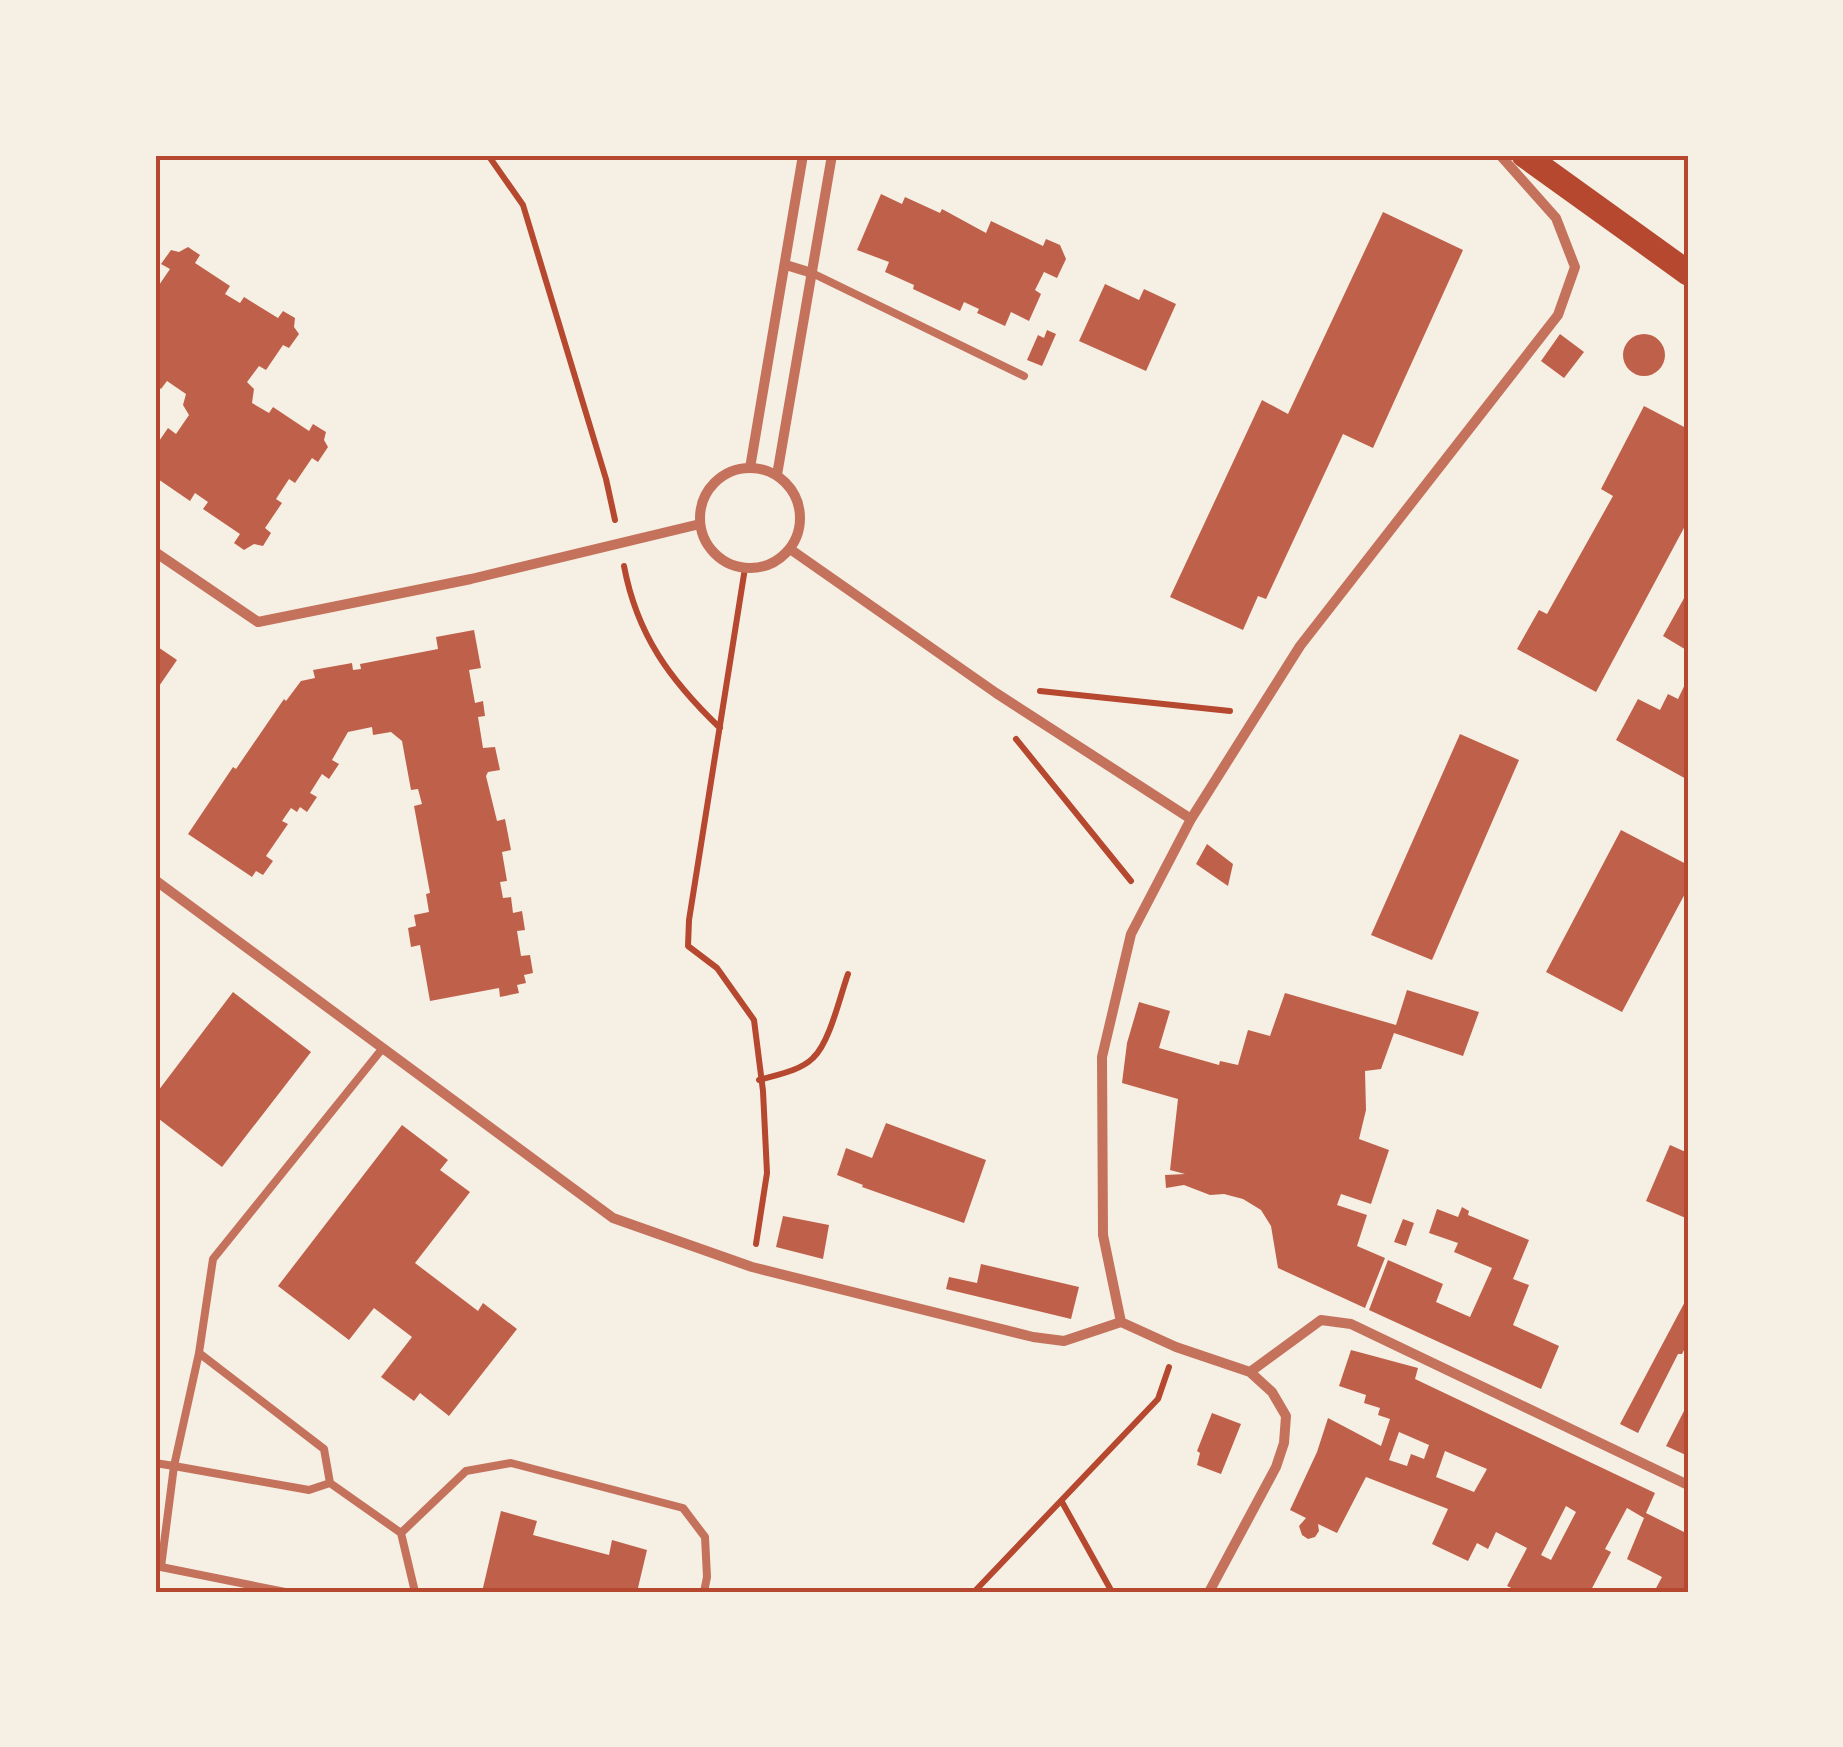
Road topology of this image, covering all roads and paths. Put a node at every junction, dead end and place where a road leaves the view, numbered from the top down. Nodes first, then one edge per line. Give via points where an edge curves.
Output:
1 (488, 155) edge
2 (803, 155) edge
3 (832, 155) edge
4 (1500, 155) edge
5 (1524, 155) edge
6 (1546, 164) edge
7 (786, 266) junction
8 (1688, 272) edge
9 (812, 273) junction
10 (1024, 376) dead end
11 (750, 468) junction
12 (776, 476) junction
13 (700, 524) junction
14 (620, 544) junction
15 (790, 548) junction
16 (155, 552) edge
17 (745, 568) junction
18 (721, 729) junction
19 (1190, 819) junction
20 (155, 880) edge
21 (848, 974) dead end
22 (382, 1049) junction
23 (760, 1080) junction
24 (752, 1267) junction
25 (1121, 1322) junction
26 (1176, 1347) junction
27 (198, 1353) junction
28 (1250, 1372) junction
29 (155, 1463) edge
30 (174, 1466) junction
31 (330, 1483) junction
32 (1688, 1484) edge
33 (1062, 1502) junction
34 (401, 1532) junction
35 (158, 1566) edge
36 (285, 1592) edge
37 (415, 1592) edge
38 (704, 1592) edge
39 (974, 1592) edge
40 (1112, 1592) edge
41 (1209, 1592) edge

1 - 14 path via 523,205
2 - 7 street
3 - 9 street
4 - 19 street via 1556,218 1575,267 1558,316 1300,646
5 - 6 main road
6 - 8 main road
7 - 9 street
7 - 11 street
9 - 10 lane
9 - 12 street
11 - 12 street
11 - 13 street via 718,479 700,508
12 - 15 street via 800,509
13 - 14 street
13 - 17 street via 715,554
14 - 16 street via 258,622
14 - 18 path via 628,588 653,650
15 - 17 street via 762,567
15 - 19 street
17 - 18 path
18 - 23 path via 688,946 717,968 754,1020
19 - 25 street via 1132,934 1102,1057 1103,1234
20 - 22 street
21 - 23 path via 814,1058
22 - 24 street via 614,1218
22 - 27 lane via 213,1259
23 - 24 path via 766,1172
24 - 25 street via 1064,1341
25 - 26 street
26 - 28 street
26 - 33 path via 1158,1398
27 - 30 lane
27 - 31 lane via 324,1450
28 - 32 street via 1320,1320 1352,1324
28 - 41 street via 1286,1416 1284,1443
29 - 30 lane
30 - 31 lane via 310,1490
30 - 35 lane
31 - 34 lane
33 - 39 path
33 - 40 path
34 - 37 lane
34 - 38 lane via 466,1470 511,1463 683,1508 705,1537
35 - 36 lane

